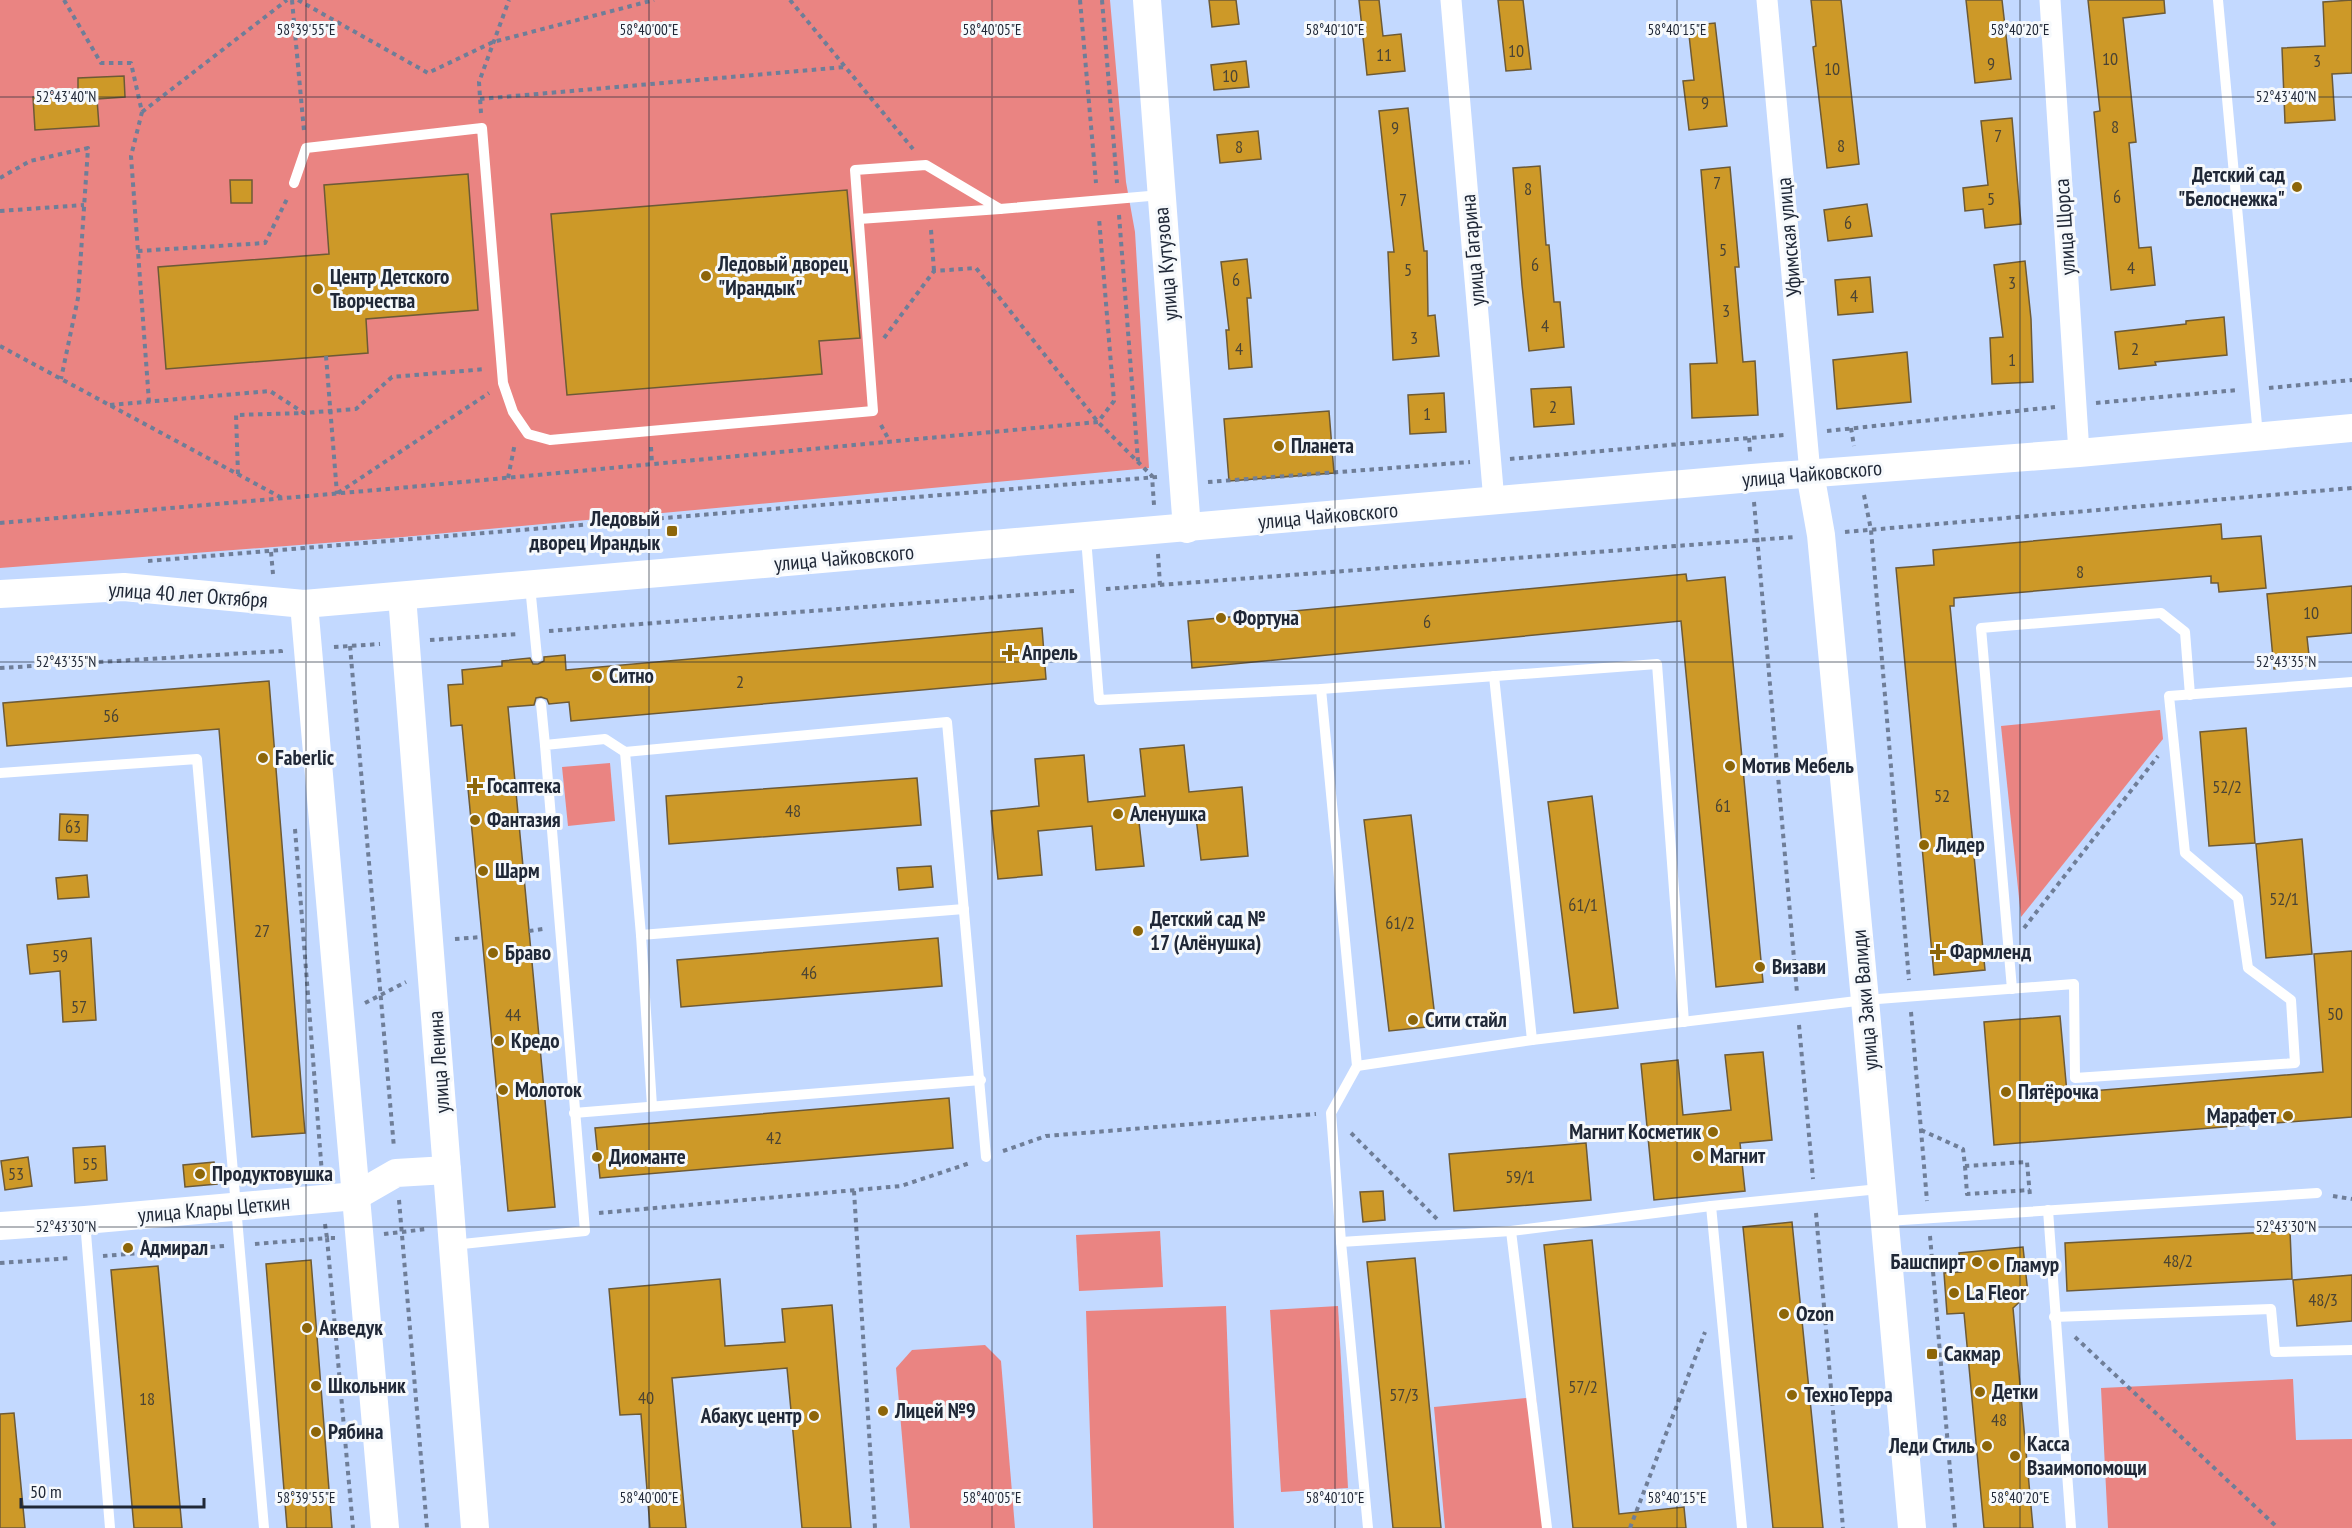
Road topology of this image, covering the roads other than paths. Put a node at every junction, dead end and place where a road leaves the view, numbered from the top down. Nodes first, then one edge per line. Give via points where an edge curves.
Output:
1 (1147, 0) edge
2 (1450, 0) edge
3 (1767, 0) edge
4 (2050, 0) edge
5 (2218, 0) edge
6 (294, 183) road end
7 (1161, 195) junction
8 (1000, 209) junction
9 (859, 219) junction
10 (2352, 428) edge
11 (2258, 436) junction
12 (2079, 453) junction
13 (1810, 473) junction
14 (1494, 501) junction
15 (1187, 529) junction
16 (1086, 537) junction
17 (530, 585) junction
18 (0, 594) edge
19 (402, 596) junction
20 (304, 604) junction
21 (537, 657) dead end
22 (1494, 676) junction
23 (2352, 682) edge
24 (1321, 689) junction
25 (2190, 695) junction
26 (541, 705) dead end
27 (545, 745) junction
28 (625, 752) junction
29 (0, 773) edge
30 (964, 909) junction
31 (641, 935) junction
32 (2013, 989) junction
33 (1865, 1000) junction
34 (1684, 1022) junction
35 (1532, 1040) junction
36 (1357, 1066) junction
37 (981, 1080) junction
38 (652, 1106) junction
39 (574, 1113) junction
40 (986, 1157) road end
41 (447, 1170) junction
42 (1882, 1188) junction
43 (2317, 1193) dead end
44 (356, 1196) junction
45 (1711, 1206) junction
46 (236, 1207) junction
47 (2048, 1210) junction
48 (85, 1220) junction
49 (1885, 1221) junction
50 (0, 1226) edge
51 (1511, 1231) junction
52 (452, 1236) junction
53 (1341, 1242) junction
54 (2054, 1317) junction
55 (2352, 1350) edge
56 (110, 1528) edge
57 (264, 1528) edge
58 (385, 1528) edge
59 (475, 1528) edge
60 (1368, 1528) edge
61 (1547, 1528) edge
62 (1742, 1528) edge
63 (1912, 1528) edge
64 (2071, 1528) edge

1 - 7 main road, улица Кутузова
2 - 14 street, улица Гагарина
3 - 13 street, Уфимская улица
4 - 12 street, улица Щорса
5 - 11 lane
6 - 9 lane via 306,148 482,128 503,383 513,412 528,434 550,440 873,411
7 - 8 lane
7 - 15 main road, улица Кутузова
8 - 9 lane
8 - 9 lane via 926,165 855,170
10 - 11 main road, улица Чайковского
11 - 12 main road, улица Чайковского
12 - 13 main road, улица Чайковского
13 - 14 main road, улица Чайковского
13 - 33 main road, улица Заки Валиди via 1821,535
14 - 15 main road, улица Чайковского
15 - 16 main road, улица Чайковского
16 - 17 main road, улица Чайковского
16 - 24 lane via 1100,700
17 - 19 main road, улица Чайковского
17 - 21 lane
18 - 20 main road, улица 40 лет Октября via 124,587
19 - 20 main road, улица Чайковского
19 - 41 main road, улица Ленина
20 - 44 main road
22 - 24 lane
22 - 34 lane via 1657,664
22 - 35 lane
23 - 25 lane
24 - 36 lane
25 - 32 lane via 2185,632 2161,613 1981,628
25 - 32 lane via 2169,696 2185,853 2238,898 2248,968 2291,1000 2295,1063 2075,1078 2074,984
26 - 27 lane
27 - 28 lane via 605,740
27 - 39 lane
28 - 30 lane via 947,722
28 - 31 lane
29 - 46 lane via 197,759
30 - 31 lane
30 - 37 lane
31 - 38 lane
32 - 33 lane
33 - 34 lane
33 - 42 main road, улица Заки Валиди
34 - 35 lane
35 - 36 lane
36 - 53 lane via 1331,1113
37 - 38 lane
37 - 40 lane
38 - 39 lane
39 - 52 lane via 585,1231
41 - 44 main road via 396,1173
41 - 52 main road, улица Ленина
42 - 45 lane
42 - 49 main road, улица Заки Валиди
43 - 47 lane
44 - 46 main road, улица Клары Цеткин
44 - 58 main road
45 - 51 lane
45 - 62 lane
46 - 48 main road, улица Клары Цеткин
46 - 57 lane
47 - 49 lane
47 - 54 lane
48 - 50 main road, улица Клары Цеткин
48 - 56 lane
49 - 63 main road, улица Заки Валиди
51 - 53 lane
51 - 61 lane
52 - 59 main road, улица Ленина
53 - 60 lane
54 - 55 lane via 2271,1310 2275,1352
54 - 64 lane

